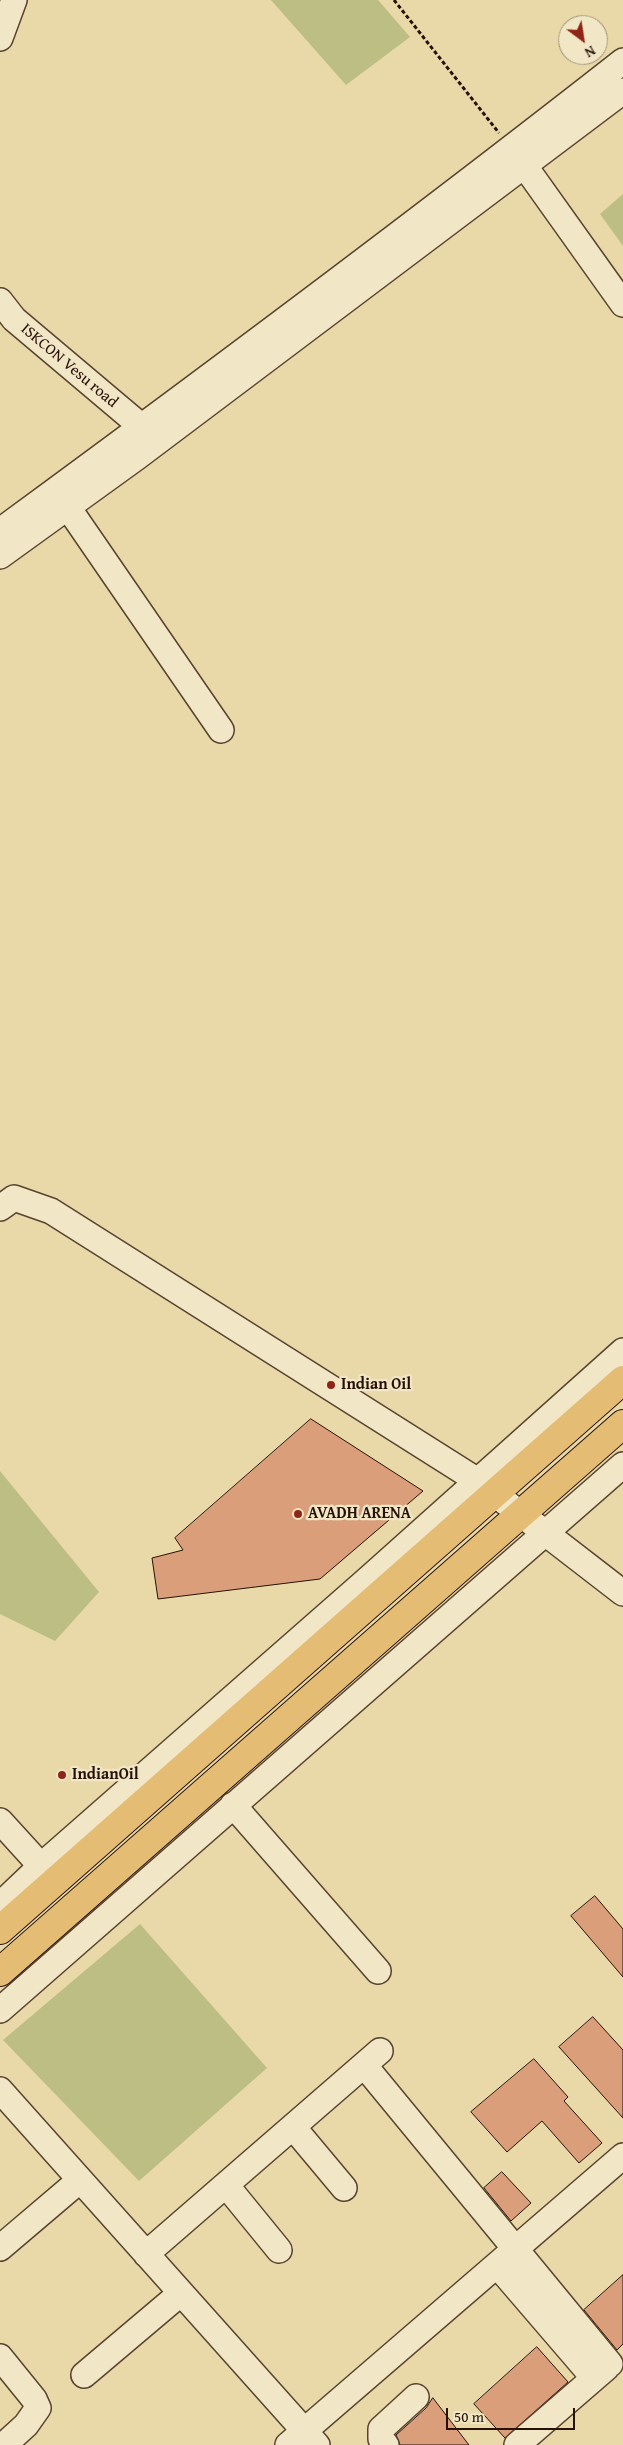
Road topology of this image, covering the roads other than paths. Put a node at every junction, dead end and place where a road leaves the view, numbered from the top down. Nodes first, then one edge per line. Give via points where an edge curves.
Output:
1 (14, 0) edge
2 (0, 38) edge
3 (623, 60) edge
4 (623, 91) edge
5 (518, 157) junction
6 (0, 302) edge
7 (623, 304) edge
8 (142, 427) junction
9 (67, 506) junction
10 (0, 531) edge
11 (0, 556) edge
12 (221, 730) dead end
13 (0, 1208) edge
14 (623, 1351) edge
15 (623, 1380) edge
16 (623, 1424) edge
17 (623, 1465) edge
18 (486, 1488) junction
19 (521, 1515) junction
20 (545, 1534) junction
21 (623, 1593) edge
22 (233, 1805) junction
23 (0, 1821) edge
24 (41, 1866) junction
25 (0, 1905) edge
26 (0, 1930) edge
27 (378, 1971) dead end
28 (0, 1972) edge
29 (0, 2010) edge
30 (0, 2090) edge
31 (292, 2127) junction
32 (623, 2156) edge
33 (80, 2180) junction
34 (226, 2185) junction
35 (344, 2188) dead end
36 (0, 2248) edge
37 (516, 2248) junction
38 (280, 2250) dead end
39 (146, 2254) junction
40 (497, 2265) junction
41 (181, 2293) junction
42 (554, 2314) junction
43 (0, 2357) edge
44 (609, 2365) edge
45 (84, 2375) dead end
46 (416, 2397) dead end
47 (303, 2440) edge
48 (4, 2445) edge
49 (386, 2445) edge
50 (517, 2445) edge

1 - 2 street
3 - 5 street
4 - 5 street
5 - 7 street
5 - 8 street
5 - 9 street via 137,457
6 - 8 street, ISKCON Vesu road via 14,319
8 - 10 street
9 - 11 street
9 - 12 street
13 - 18 street via 14,1198 50,1211
14 - 18 street
15 - 18 main road
16 - 19 main road
17 - 20 street
18 - 19 street
18 - 24 street
18 - 26 main road
19 - 20 street
19 - 28 main road
20 - 21 street
20 - 22 street
22 - 27 street
22 - 29 street
23 - 24 street
24 - 25 street
30 - 33 street
31 - 34 street
31 - 35 street
31 - 37 street via 372,2058
32 - 37 street
33 - 36 street
33 - 39 street
34 - 38 street
34 - 39 street
37 - 40 street
37 - 42 street
39 - 41 street
40 - 42 street
40 - 47 street
41 - 45 street
41 - 47 street
42 - 44 street
43 - 48 street via 38,2408 26,2425
44 - 50 street
46 - 49 street via 381,2429 381,2439

